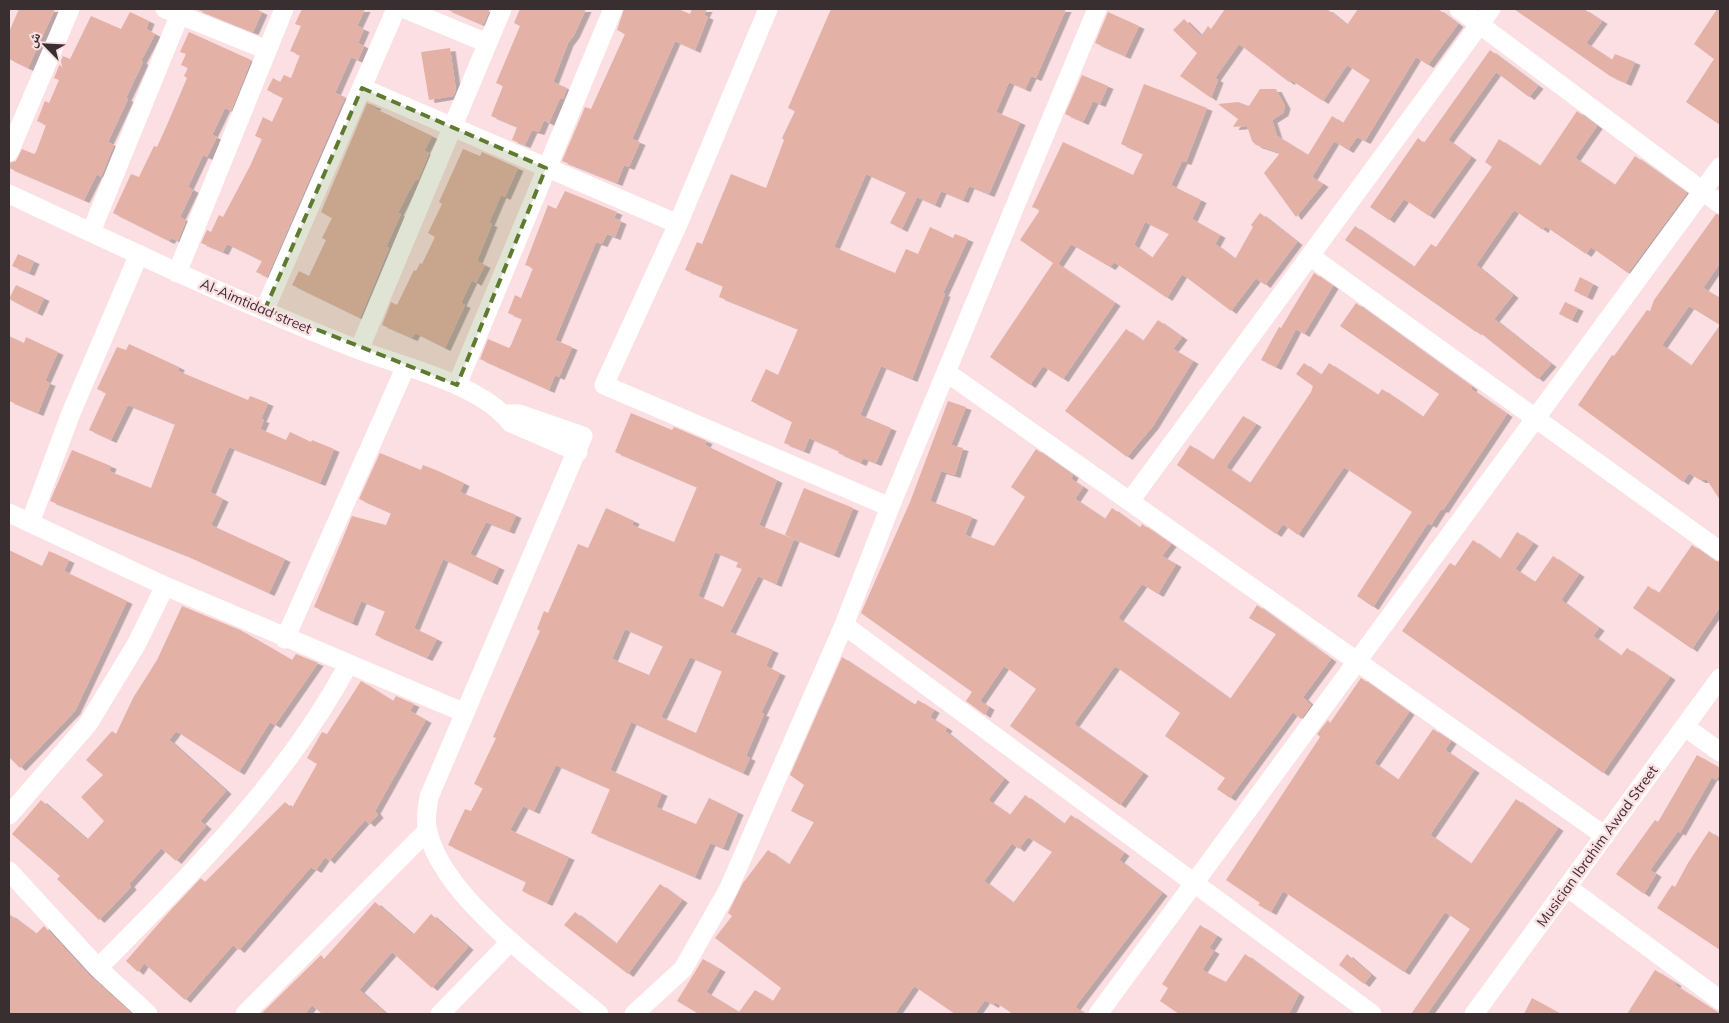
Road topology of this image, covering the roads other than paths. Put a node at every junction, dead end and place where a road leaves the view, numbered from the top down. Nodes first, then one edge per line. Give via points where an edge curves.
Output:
1 (70, 9) edge
2 (284, 9) edge
3 (396, 9) edge
4 (406, 9) edge
5 (502, 9) edge
6 (612, 9) edge
7 (768, 9) edge
8 (1097, 9) edge
9 (1459, 9) edge
10 (1492, 9) edge
11 (175, 11) edge
12 (1480, 24) junction
13 (486, 43) junction
14 (267, 50) junction
15 (362, 88) junction
16 (452, 128) junction
17 (9, 152) edge
18 (1720, 167) edge
19 (546, 168) junction
20 (1703, 190) junction
21 (9, 194) edge
22 (1720, 204) edge
23 (678, 224) junction
24 (91, 232) junction
25 (139, 254) junction
26 (1310, 256) junction
27 (177, 272) junction
28 (266, 309) junction
29 (359, 350) junction
30 (406, 366) junction
31 (946, 372) junction
32 (458, 385) junction
33 (1535, 419) junction
34 (1130, 501) junction
35 (890, 507) junction
36 (9, 513) edge
37 (30, 523) junction
38 (1720, 551) edge
39 (165, 586) junction
40 (844, 625) junction
41 (285, 638) junction
42 (1358, 661) junction
43 (348, 665) junction
44 (1720, 678) edge
45 (465, 713) junction
46 (1685, 727) junction
47 (1720, 752) edge
48 (9, 815) edge
49 (428, 831) junction
50 (1605, 836) junction
51 (9, 871) edge
52 (1194, 883) junction
53 (1567, 887) junction
54 (511, 941) junction
55 (98, 968) junction
56 (1720, 1000) edge
57 (148, 1014) edge
58 (245, 1014) edge
59 (440, 1014) edge
60 (599, 1014) edge
61 (634, 1014) edge
62 (1098, 1014) edge
63 (1372, 1014) edge
64 (1474, 1014) edge

1 - 17 street
2 - 14 street
3 - 15 street
4 - 13 street
5 - 13 street
6 - 19 street
7 - 23 street
8 - 31 street
9 - 12 street
10 - 12 street
11 - 14 street
11 - 24 street
12 - 20 street
12 - 26 street
13 - 16 street
14 - 27 street
15 - 16 street
15 - 28 street
16 - 19 street
16 - 29 street
18 - 20 street
19 - 23 street
19 - 32 street
20 - 22 street
20 - 33 street
21 - 24 street, Al-Aimtidad street
23 - 35 street via 604,385
24 - 25 street, Al-Aimtidad street
25 - 27 street, Al-Aimtidad street
25 - 37 street via 71,412
26 - 33 street
26 - 34 street
27 - 28 street, Al-Aimtidad street
28 - 29 street, Al-Aimtidad street
29 - 30 street, Al-Aimtidad street
30 - 32 street, Al-Aimtidad street
30 - 41 street
31 - 34 street
31 - 35 street
32 - 45 street, Al-Aimtidad street via 504,414 519,414 580,444
33 - 38 street
33 - 42 street
34 - 42 street
35 - 40 street
36 - 37 street
37 - 39 street
39 - 41 street
39 - 48 street via 136,645 88,724
40 - 52 street
40 - 61 street via 728,890 683,969
41 - 43 street
42 - 50 street
42 - 52 street
43 - 45 street
43 - 55 street via 329,701 264,789 198,867
44 - 46 street, Musician Ibrahim Awad Street
45 - 49 street via 429,797
46 - 47 street
46 - 50 street, Musician Ibrahim Awad Street
49 - 54 street via 441,863 453,880
49 - 58 street
50 - 53 street, Musician Ibrahim Awad Street
51 - 55 street
52 - 62 street
52 - 63 street
53 - 56 street
53 - 64 street, Musician Ibrahim Awad Street
54 - 59 street
54 - 60 street
55 - 57 street

